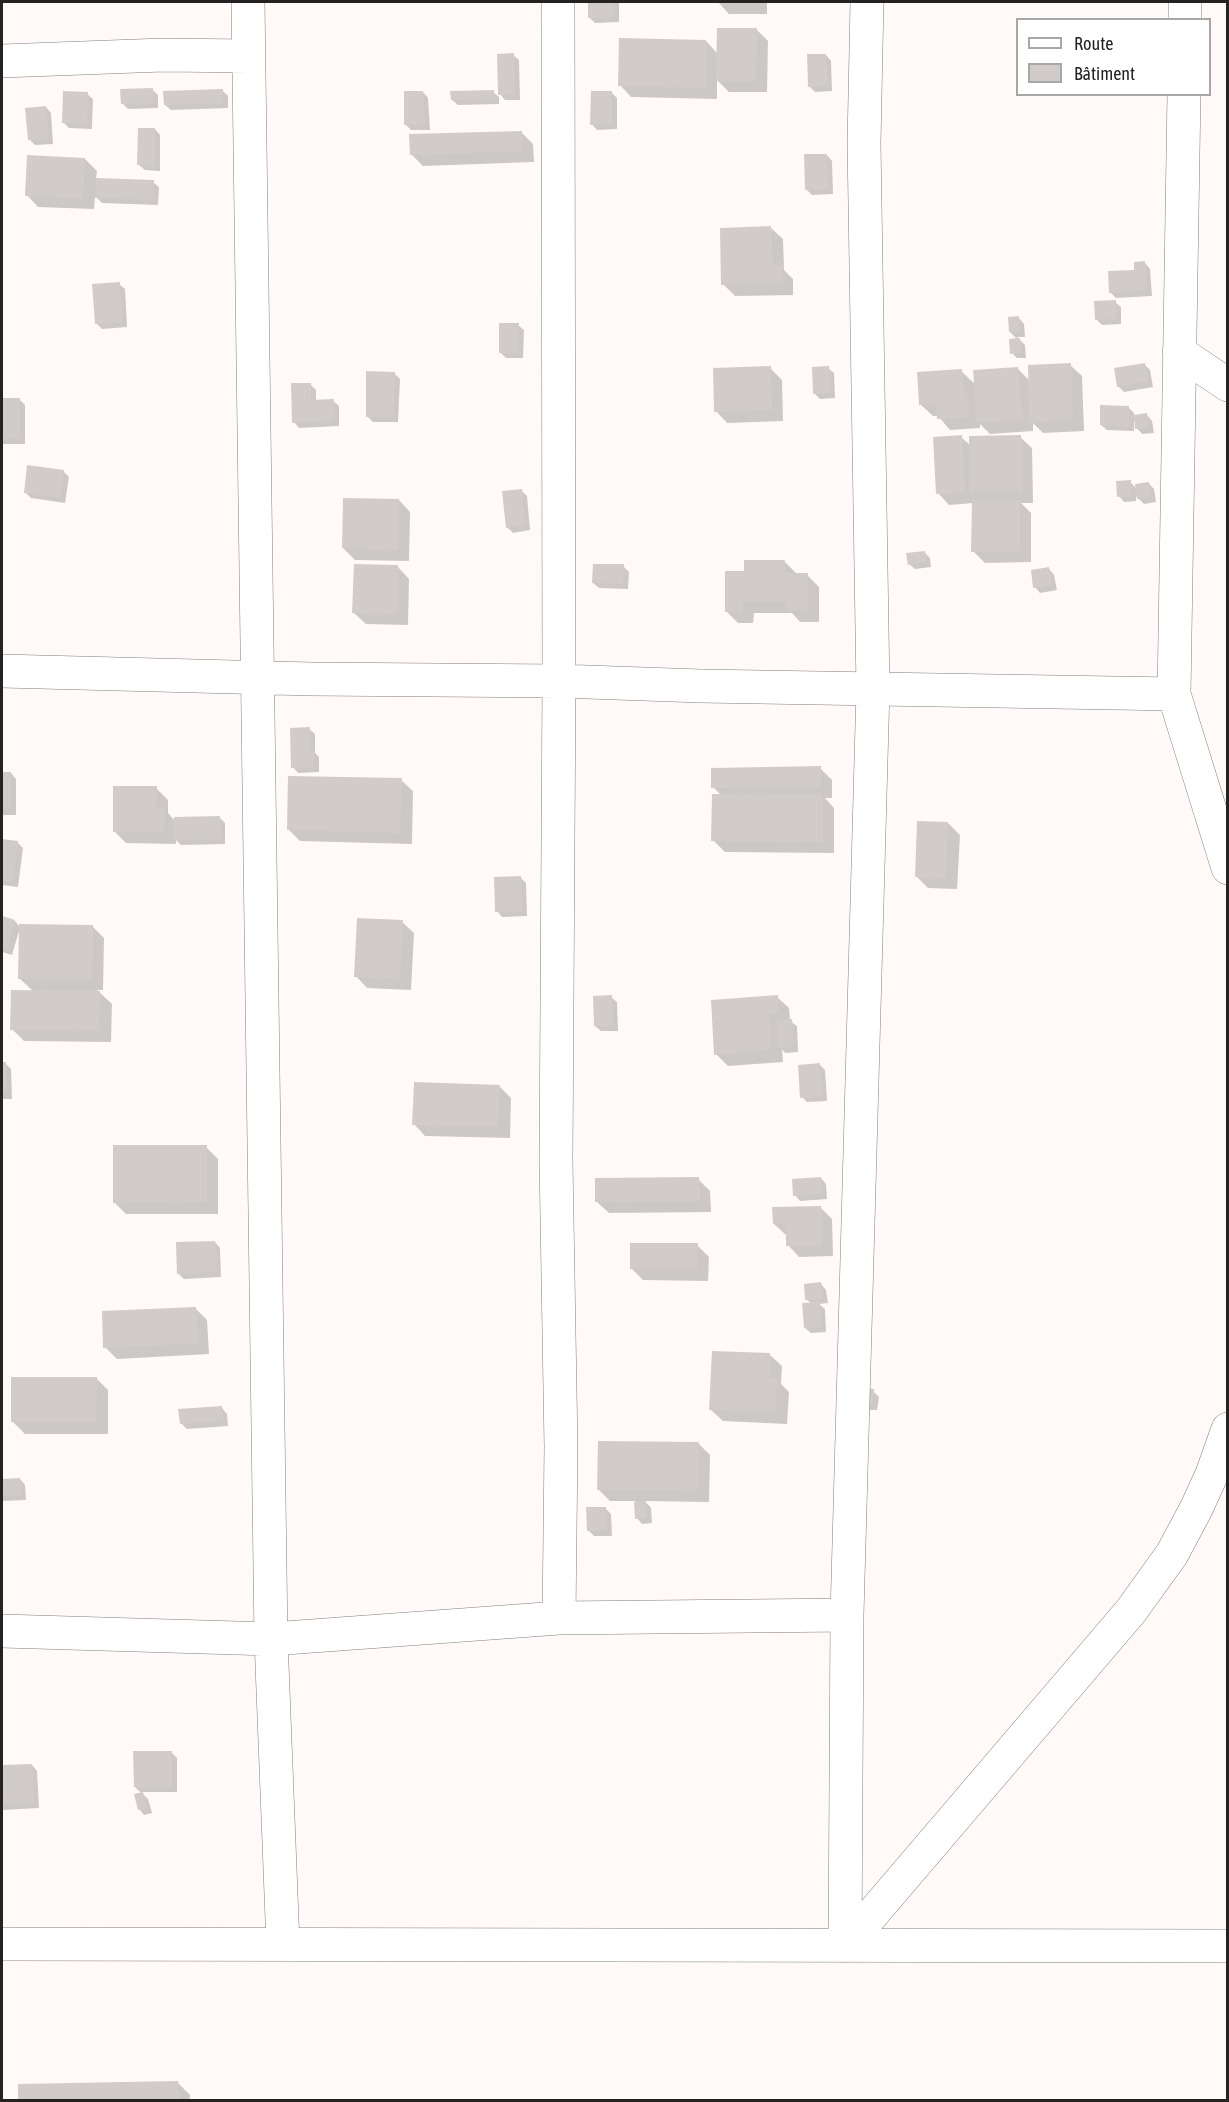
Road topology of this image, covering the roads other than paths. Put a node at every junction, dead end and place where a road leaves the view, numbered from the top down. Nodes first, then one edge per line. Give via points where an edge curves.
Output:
1 (248, 2) edge
2 (558, 2) edge
3 (867, 2) edge
4 (1185, 2) edge
5 (1185, 18) edge
6 (248, 56) junction
7 (2, 61) edge
8 (1184, 96) edge
9 (1179, 352) junction
10 (1227, 385) edge
11 (2, 671) edge
12 (257, 678) junction
13 (559, 681) junction
14 (873, 689) junction
15 (1174, 694) junction
16 (1227, 868) edge
17 (1227, 1429) edge
18 (847, 1615) junction
19 (559, 1618) junction
20 (2, 1631) edge
21 (271, 1639) junction
22 (2, 1944) edge
23 (283, 1945) junction
24 (845, 1946) junction
25 (1227, 1946) edge

1 - 6 street
2 - 13 street
3 - 14 street via 864,143
4 - 5 street
6 - 7 street
6 - 12 street
8 - 9 street
9 - 10 street
9 - 15 street
11 - 12 street
12 - 13 street
12 - 21 street
13 - 14 street
13 - 19 street
14 - 15 street
14 - 18 street
15 - 16 street
17 - 24 street via 1212,1474 1172,1554 1131,1611
18 - 19 street
18 - 24 street
19 - 21 street
20 - 21 street
21 - 23 street
22 - 23 street
23 - 24 street
24 - 25 street

